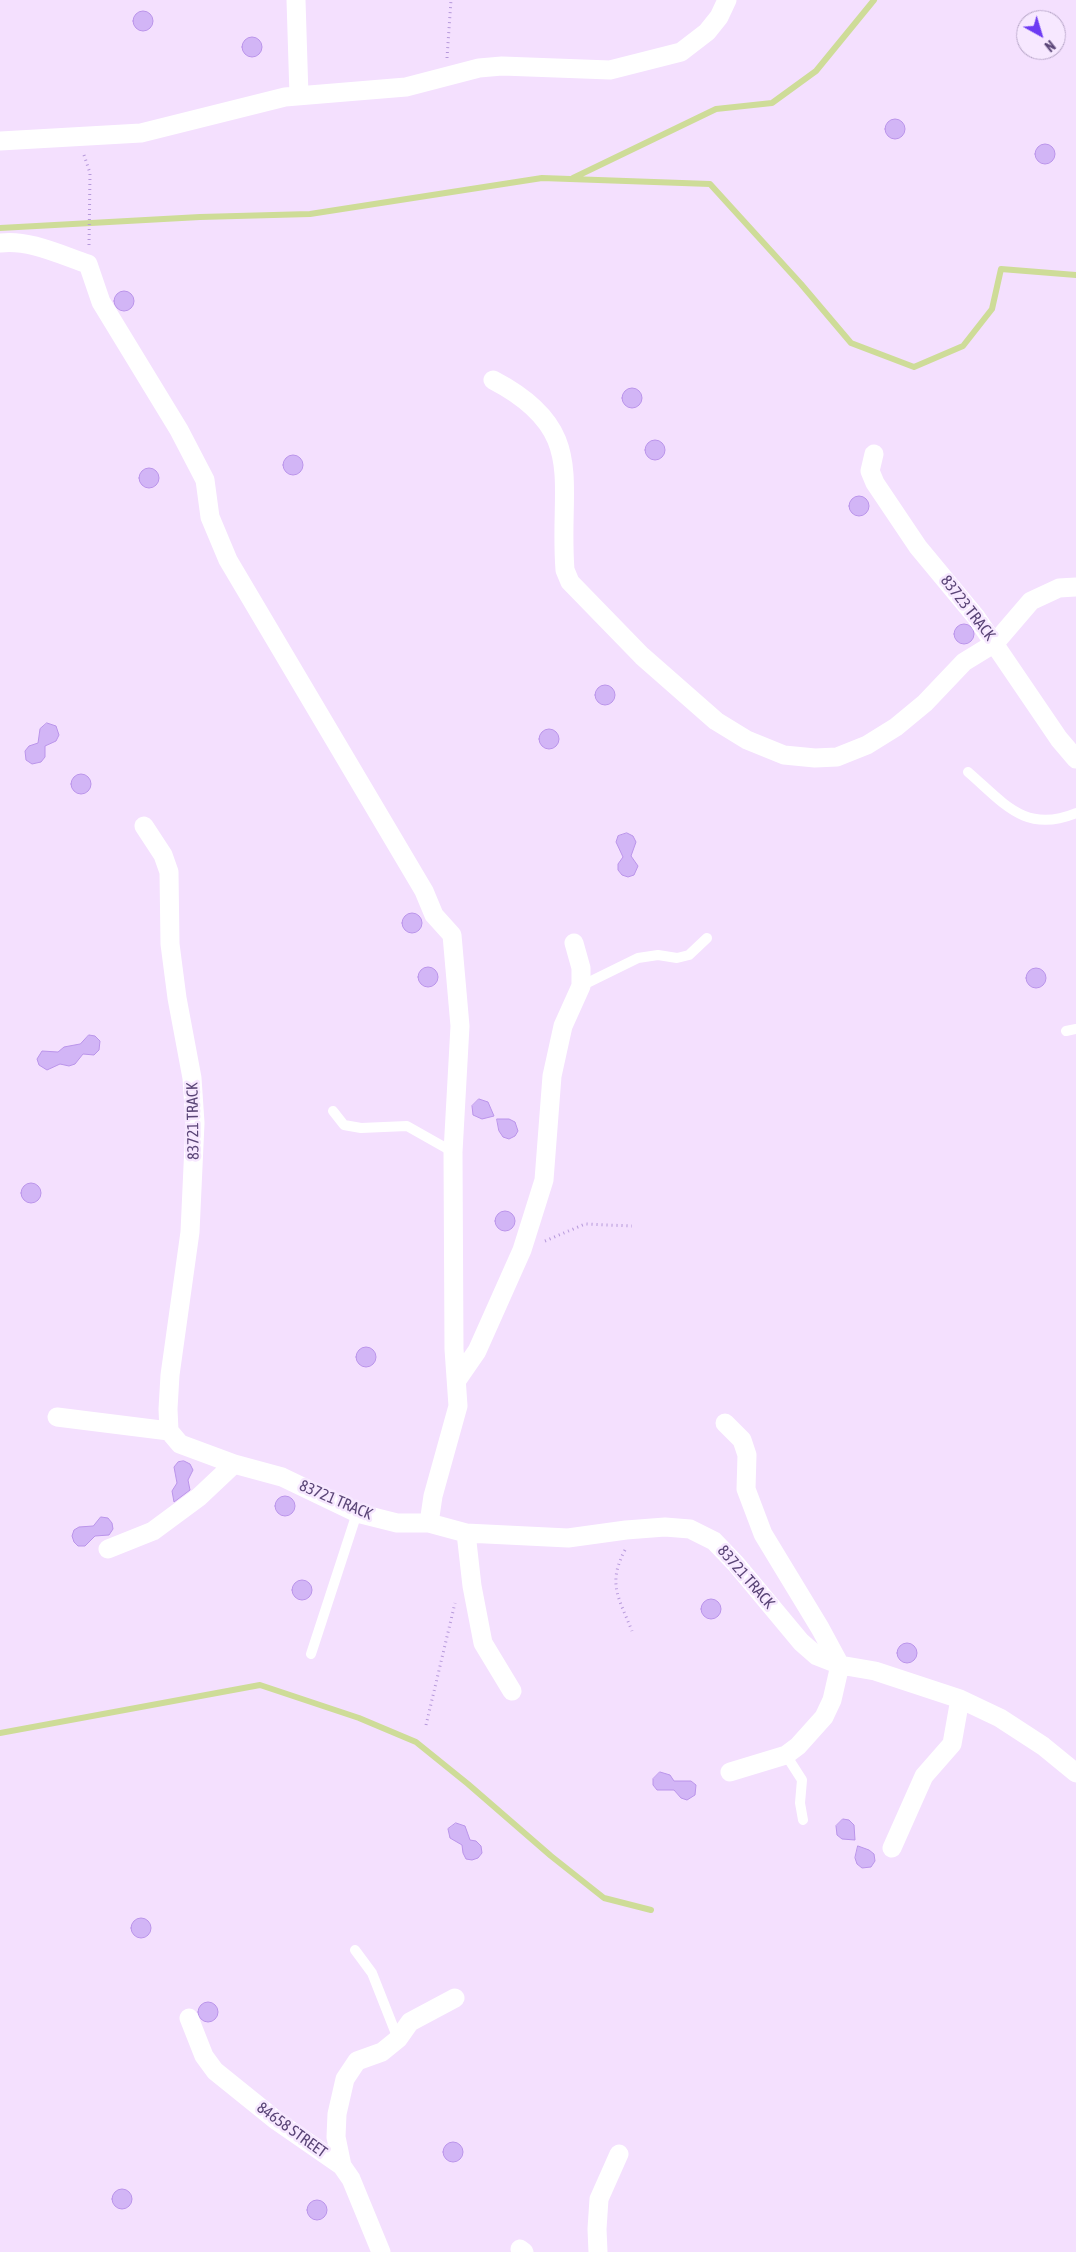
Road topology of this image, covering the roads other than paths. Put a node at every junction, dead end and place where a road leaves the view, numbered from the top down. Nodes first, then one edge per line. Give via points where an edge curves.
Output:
1 (296, 0) edge
2 (727, 0) edge
3 (299, 96) junction
4 (0, 141) edge
5 (0, 243) edge
6 (492, 380) dead end
7 (874, 454) dead end
8 (1076, 587) edge
9 (994, 642) junction
10 (1076, 759) edge
11 (968, 772) dead end
12 (1076, 814) edge
13 (144, 826) dead end
14 (707, 938) dead end
15 (574, 944) dead end
16 (581, 986) junction
17 (333, 1111) dead end
18 (453, 1152) junction
19 (457, 1380) junction
20 (57, 1417) dead end
21 (725, 1423) dead end
22 (169, 1431) junction
23 (234, 1464) junction
24 (357, 1513) junction
25 (429, 1523) junction
26 (466, 1533) junction
27 (108, 1549) dead end
28 (311, 1654) dead end
29 (840, 1664) junction
30 (512, 1691) dead end
31 (960, 1699) junction
32 (786, 1754) junction
33 (730, 1772) dead end
34 (1076, 1773) edge
35 (803, 1820) dead end
36 (892, 1848) dead end
37 (355, 1950) dead end
38 (456, 1998) dead end
39 (189, 2018) dead end
40 (398, 2039) junction
41 (619, 2154) dead end
42 (342, 2166) junction
43 (381, 2252) edge
44 (598, 2252) edge

1 - 3 street
2 - 3 street via 719,17 695,43 681,52 610,70 502,66 480,68 406,87
3 - 4 street via 242,106 141,134
5 - 18 street via 31,246 88,264 101,302 206,480 210,517 228,560 424,891 434,915 452,935 460,1026
6 - 9 street via 517,393 540,412 552,426 559,442 564,468 565,570 570,582 678,690 716,721 747,740 784,754 838,757 867,745 896,727 925,704 964,662
7 - 9 street, 83723 TRACK via 870,471 875,483 918,547
8 - 9 street via 1059,588 1030,601
9 - 10 street, 83723 TRACK via 1054,732
11 - 12 lane via 1018,815 1045,820
13 - 22 street, 83721 TRACK via 163,855 169,872 170,944 192,1078 195,1123 190,1232 170,1375
14 - 16 lane via 689,955 638,958
15 - 16 street via 581,968
16 - 19 street via 563,1026 552,1076 544,1180 522,1250 477,1351
17 - 18 lane via 344,1125 361,1128 407,1126
18 - 19 street
19 - 25 street via 458,1406 433,1496
20 - 22 street
21 - 29 street via 742,1440 747,1455 746,1490 763,1534
22 - 23 street, 83721 TRACK via 180,1444
23 - 24 street, 83721 TRACK via 282,1477
23 - 27 street via 153,1531
24 - 25 street, 83721 TRACK via 397,1523
24 - 28 lane
25 - 26 street, 83721 TRACK
26 - 29 street, 83721 TRACK via 568,1538 636,1529 690,1529 714,1541 801,1642 818,1656
26 - 30 street via 483,1643
29 - 31 street, 83721 TRACK via 875,1671
29 - 32 street via 832,1700 824,1717
31 - 34 street, 83721 TRACK via 1000,1718 1043,1746
31 - 36 street via 952,1744 924,1776
32 - 33 street
32 - 35 lane via 802,1780 800,1803
37 - 40 lane via 372,1974
38 - 40 street via 410,2022
39 - 42 street, 84658 STREET via 204,2056 215,2072
40 - 42 street via 382,2052 357,2061 345,2079 337,2114 336,2137
41 - 44 street via 599,2199
42 - 43 street, 84658 STREET

